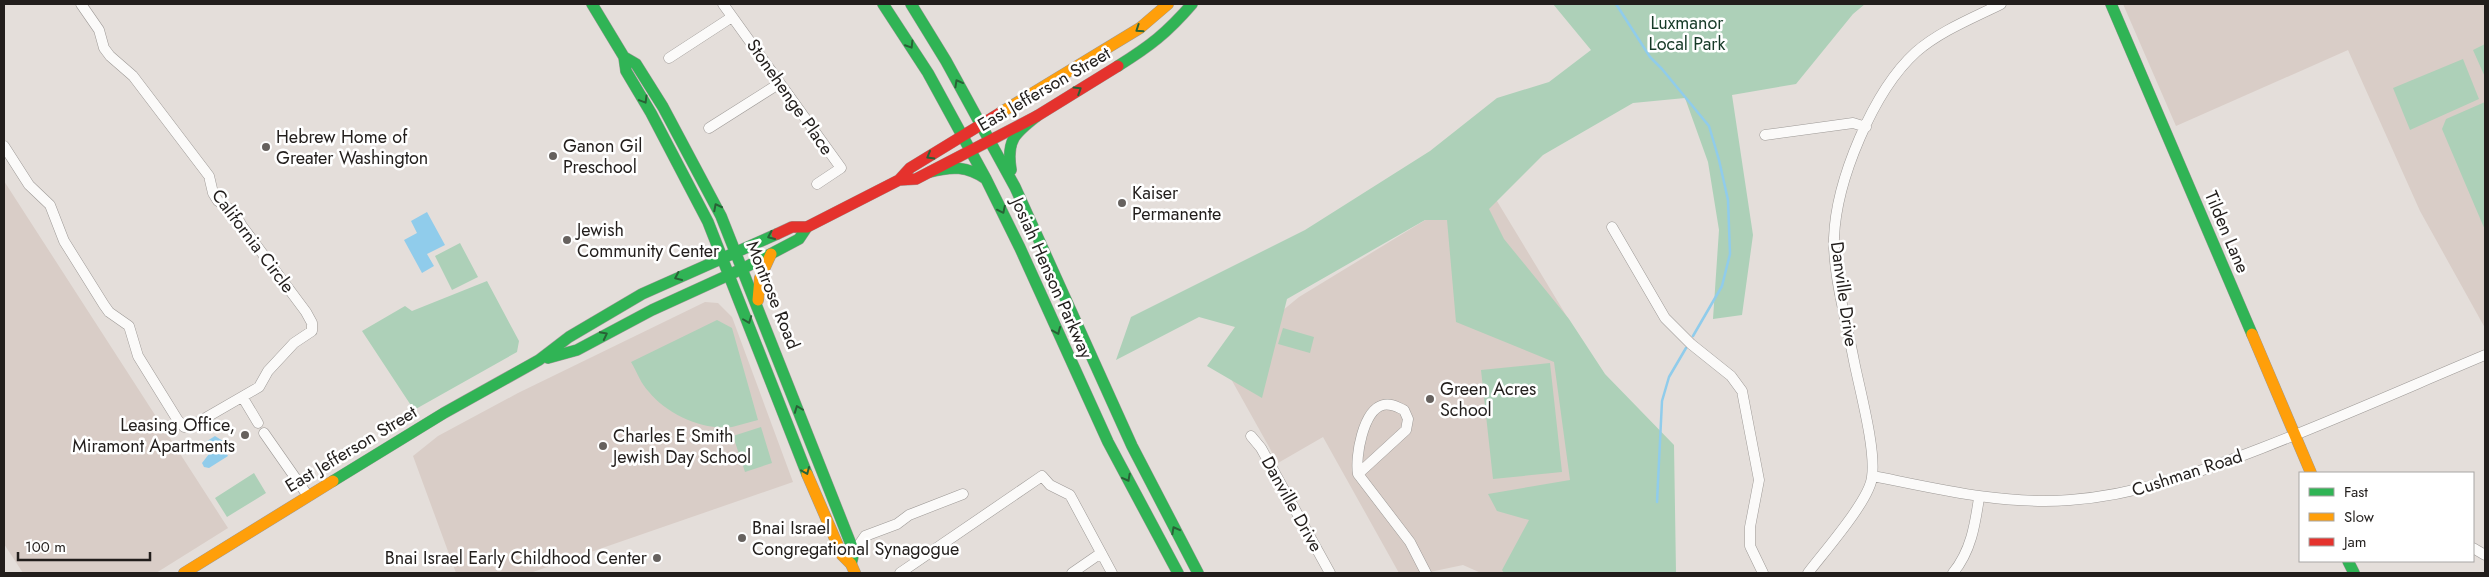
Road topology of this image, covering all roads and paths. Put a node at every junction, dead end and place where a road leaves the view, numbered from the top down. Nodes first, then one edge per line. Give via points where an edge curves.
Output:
1 (81, 4) edge
2 (592, 4) edge
3 (724, 4) edge
4 (883, 4) edge
5 (911, 4) edge
6 (1168, 4) edge
7 (1192, 4) edge
8 (2001, 4) edge
9 (2111, 4) edge
10 (732, 16) junction
11 (1115, 44) junction
12 (624, 57) junction
13 (669, 58) dead end
14 (1130, 59) junction
15 (780, 83) junction
16 (1036, 116) junction
17 (982, 126) junction
18 (1866, 127) junction
19 (709, 128) dead end
20 (1765, 135) dead end
21 (964, 137) junction
22 (990, 141) junction
23 (4, 146) edge
24 (972, 151) junction
25 (930, 172) junction
26 (986, 179) junction
27 (899, 180) junction
28 (817, 184) dead end
29 (1014, 187) junction
30 (807, 227) junction
31 (1612, 227) dead end
32 (737, 252) junction
33 (771, 254) junction
34 (723, 258) junction
35 (744, 268) junction
36 (1030, 271) junction
37 (730, 274) junction
38 (758, 304) junction
39 (1084, 340) junction
40 (2485, 355) edge
41 (539, 360) junction
42 (243, 398) junction
43 (258, 423) dead end
44 (264, 433) dead end
45 (2295, 435) junction
46 (1251, 436) dead end
47 (2311, 472) edge
48 (1358, 474) junction
49 (1873, 476) junction
50 (963, 494) dead end
51 (308, 496) junction
52 (1979, 498) junction
53 (844, 527) junction
54 (865, 536) junction
55 (2474, 549) edge
56 (854, 552) junction
57 (1101, 553) junction
58 (2485, 556) edge
59 (853, 569) edge
60 (915, 569) edge
61 (184, 573) edge
62 (900, 573) edge
63 (1072, 573) edge
64 (1112, 573) edge
65 (1178, 573) edge
66 (1198, 573) edge
67 (1330, 573) edge
68 (1426, 573) edge
69 (1762, 573) edge
70 (1808, 573) edge
71 (1953, 573) edge

1 - 42 street, California Circle via 99,30 104,48 133,76 209,176 218,201 234,212 312,323 312,331 294,343 268,371 259,387
2 - 12 street, Montrose Road
3 - 10 street, Stonehenge Place
4 -> 21 street, Josiah Henson Parkway via 928,73
17 -> 5 street, Josiah Henson Parkway
6 -> 11 street, East Jefferson Street via 1147,24
7 - 14 street, East Jefferson Street via 1170,30
8 - 18 street, Danville Drive via 1942,34 1917,51 1896,72
9 - 45 street, Tilden Lane
10 - 13 street
10 - 15 street, Stonehenge Place
11 - 14 street
11 - 17 street, East Jefferson Street
32 -> 12 street, Montrose Road via 708,189 663,107 636,64
12 -> 34 street, Montrose Road via 626,71 681,170
16 -> 14 street, East Jefferson Street
15 - 19 street
15 - 28 street, Stonehenge Place via 841,168
16 - 22 street, East Jefferson Street
16 - 29 street via 1016,132 1008,144
17 - 21 street, East Jefferson Street
17 - 22 street, Josiah Henson Parkway
18 - 20 street via 1853,123
18 - 49 street, Danville Drive via 1842,186 1834,239
21 - 24 street, Josiah Henson Parkway
21 -> 27 street, East Jefferson Street via 910,168
22 - 24 street, East Jefferson Street
22 - 29 street, Josiah Henson Parkway
23 - 42 street, California Circle via 29,185 50,205 64,241 104,305 129,326 138,356 184,427
24 - 25 street, East Jefferson Street
24 - 26 street, Josiah Henson Parkway
25 - 26 street via 966,167
25 - 27 street, East Jefferson Street via 916,180
26 -> 36 street, Josiah Henson Parkway
27 - 30 street, East Jefferson Street
29 - 39 street, Josiah Henson Parkway
30 -> 32 street, East Jefferson Street via 792,226
30 - 33 street, East Jefferson Street via 799,239
31 - 69 street via 1665,318 1731,376 1742,391 1760,480 1750,527 1750,546
32 - 34 street, East Jefferson Street
32 - 35 street, Montrose Road
33 - 35 street, East Jefferson Street
33 - 38 street via 760,278
34 - 37 street, Montrose Road
34 -> 41 street, East Jefferson Street via 642,294 569,337
35 - 37 street, East Jefferson Street
35 - 38 street, Montrose Road
36 - 39 street via 1071,334
36 -> 65 street, Josiah Henson Parkway via 1104,435
41 -> 37 street, East Jefferson Street via 577,350
37 -> 59 street, Montrose Road via 801,460 842,556
53 -> 38 street, Montrose Road
66 -> 39 street, Josiah Henson Parkway via 1132,446
40 - 45 street, Cushman Road
41 - 51 street, East Jefferson Street via 444,413
42 - 43 street
44 - 51 street
45 - 47 street, Tilden Lane
45 - 52 street, Cushman Road via 2207,469 2126,494 2069,500
46 - 67 street, Danville Drive
48 - 48 street via 1356,463 1362,435 1373,410 1393,404 1404,410 1408,419 1406,430
48 - 68 street via 1410,542
49 - 52 street, Cushman Road
49 - 70 street, Danville Drive via 1860,504
50 - 54 street
51 - 61 street, East Jefferson Street
52 - 71 street via 1966,554
53 - 54 street
53 - 56 street, Montrose Road
54 - 56 street
55 - 58 street
56 - 59 street, Montrose Road
57 - 60 street via 1070,495 1050,485 1042,476
57 - 63 street
57 - 64 street
60 - 62 street

